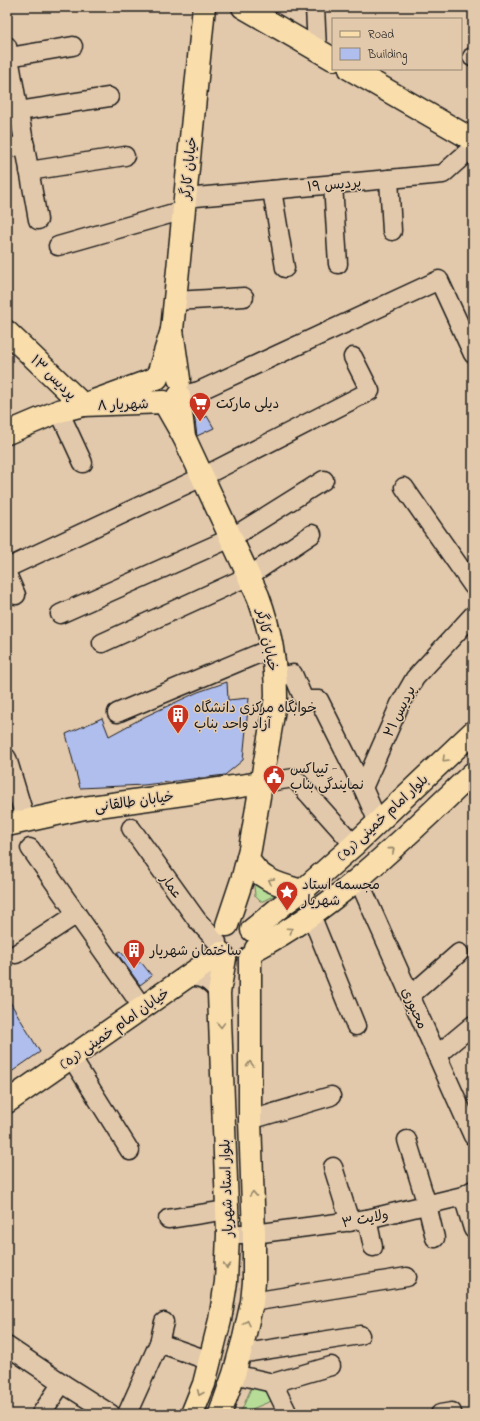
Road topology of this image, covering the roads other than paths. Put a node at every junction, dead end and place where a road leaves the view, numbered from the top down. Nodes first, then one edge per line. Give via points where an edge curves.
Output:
1 (204, 7) edge
2 (243, 7) edge
3 (315, 7) edge
4 (73, 46) dead end
5 (8, 52) edge
6 (325, 54) edge
7 (352, 70) edge
8 (109, 97) dead end
9 (19, 111) junction
10 (473, 140) edge
11 (25, 145) junction
12 (473, 147) edge
13 (7, 148) edge
14 (125, 156) dead end
15 (29, 171) junction
16 (389, 179) junction
17 (333, 184) junction
18 (272, 190) junction
19 (184, 204) junction
20 (38, 220) dead end
21 (392, 231) dead end
22 (58, 246) dead end
23 (338, 264) dead end
24 (285, 268) dead end
25 (244, 297) dead end
26 (175, 301) junction
27 (172, 330) junction
28 (7, 332) edge
29 (473, 354) edge
30 (353, 357) dead end
31 (157, 378) junction
32 (174, 392) junction
33 (83, 405) junction
34 (59, 411) junction
35 (7, 433) edge
36 (82, 463) dead end
37 (202, 477) junction
38 (324, 480) dead end
39 (404, 487) dead end
40 (312, 534) dead end
41 (231, 538) junction
42 (7, 568) edge
43 (7, 574) edge
44 (249, 576) junction
45 (473, 586) edge
46 (16, 595) dead end
47 (60, 614) dead end
48 (473, 615) edge
49 (102, 642) dead end
50 (272, 648) junction
51 (276, 678) junction
52 (117, 713) dead end
53 (473, 732) edge
54 (7, 758) edge
55 (473, 773) edge
56 (262, 782) junction
57 (364, 788) junction
58 (378, 822) junction
59 (16, 823) edge
60 (130, 828) dead end
61 (354, 845) junction
62 (30, 848) dead end
63 (248, 858) junction
64 (358, 879) junction
65 (302, 891) junction
66 (77, 914) junction
67 (311, 915) junction
68 (252, 941) junction
69 (222, 944) junction
70 (459, 953) dead end
71 (16, 954) dead end
72 (187, 977) junction
73 (219, 993) junction
74 (410, 996) junction
75 (143, 1008) junction
76 (473, 1025) edge
77 (356, 1026) dead end
78 (437, 1055) junction
79 (71, 1057) junction
80 (331, 1096) dead end
81 (7, 1102) edge
82 (250, 1120) junction
83 (473, 1136) edge
84 (407, 1140) dead end
85 (130, 1151) dead end
86 (333, 1167) dead end
87 (468, 1193) edge
88 (427, 1205) junction
89 (227, 1210) junction
90 (168, 1219) dead end
91 (359, 1220) junction
92 (473, 1229) edge
93 (228, 1234) junction
94 (254, 1234) junction
95 (435, 1238) dead end
96 (373, 1247) dead end
97 (407, 1277) dead end
98 (252, 1302) junction
99 (164, 1322) dead end
100 (360, 1335) dead end
101 (159, 1343) junction
102 (7, 1346) edge
103 (210, 1361) junction
104 (236, 1364) junction
105 (332, 1366) dead end
106 (62, 1383) junction
107 (273, 1383) junction
108 (41, 1414) edge
109 (111, 1414) edge
110 (127, 1414) edge
111 (192, 1414) edge
112 (220, 1414) edge
113 (288, 1414) edge

1 - 19 main road, خیابان کارگر
2 - 6 main road
3 - 6 street
4 - 5 street
5 - 9 street
7 - 10 main road
8 - 9 street
9 - 11 street
11 - 13 street
11 - 15 street
12 - 16 street, پردیس ۱۹ via 443,174
14 - 15 street
15 - 20 street
16 - 17 street, پردیس ۱۹
16 - 21 street
17 - 18 street, پردیس ۱۹
17 - 23 street
18 - 19 street, پردیس ۱۹
18 - 24 street
19 - 22 street, پردیس ۱۹
19 - 26 main road, خیابان کارگر
25 - 26 street
26 - 27 main road, خیابان کارگر
27 - 31 main road, خیابان کارگر
27 - 32 main road, خیابان کارگر
28 - 33 main road, پردیس ۱۳
29 - 32 street via 439,280 199,391
30 - 37 street via 370,391
31 - 32 main road, شهریار ۸ via 168,374 176,376
31 - 33 main road, شهریار ۸
32 - 33 main road, شهریار ۸
32 - 37 main road, خیابان کارگر via 184,437
33 - 34 main road, شهریار ۸
34 - 35 main road, شهریار ۸
34 - 36 street
37 - 41 main road, خیابان کارگر
37 - 42 street
38 - 41 street
39 - 45 street
40 - 44 street
41 - 44 main road, خیابان کارگر
41 - 47 street
43 - 46 street
44 - 49 street
44 - 50 main road, خیابان کارگر via 263,611
48 - 57 street, پردیس ۲۱ via 415,678 400,704
50 - 51 main road, خیابان کارگر
50 - 52 street
51 - 56 main road, خیابان کارگر via 276,697
51 - 57 street via 293,674 304,700 319,700
53 -> 58 main road, بلوار امام خمینی (ره)
54 - 59 street
64 -> 55 main road, بلوار امام خمینی (ره)
56 - 59 main road, خیابان طالقانی via 84,808
56 - 61 street via 294,778
56 - 63 main road, خیابان کارگر
57 - 58 street
58 - 61 main road, بلوار امام خمینی (ره)
60 - 69 street, عمار via 197,920
61 - 65 main road, بلوار امام خمینی (ره)
62 - 66 street
65 -> 63 main road via 270,881 256,870
63 - 68 main road, بلوار استاد شهریار
63 - 69 main road, بلوار استاد شهریار
64 - 67 main road, بلوار امام خمینی (ره)
64 - 74 street, محبوری
65 - 68 main road, بلوار امام خمینی (ره) via 285,903
66 - 71 street
66 - 75 street
68 -> 67 main road, بلوار امام خمینی (ره) via 280,936
67 - 77 street
68 - 69 main road via 246,925 237,923
68 - 69 main road via 242,962 233,962
82 -> 68 main road, بلوار استاد شهریار
69 - 72 main road, خیابان امام خمینی (ره)
69 - 73 main road, بلوار استاد شهریار
70 - 74 street
72 - 73 street via 205,978
72 - 75 main road, خیابان امام خمینی (ره)
73 -> 89 main road, بلوار استاد شهریار
74 - 78 street, محبوری
75 - 79 main road, خیابان امام خمینی (ره)
76 - 78 street
78 - 83 street, محبوری
79 - 81 main road, خیابان امام خمینی (ره)
79 - 85 street
80 - 82 street
94 -> 82 main road, بلوار استاد شهریار
84 - 88 street
86 - 91 street
87 - 88 street, ولایت ۳
87 - 92 street
88 - 91 street, ولایت ۳
88 - 95 street
89 - 90 street
89 - 93 main road, بلوار استاد شهریار
91 - 94 street, ولایت ۳
91 - 96 street
93 - 94 street, ولایت ۳
93 -> 103 main road, بلوار استاد شهریار via 226,1282
94 - 98 main road, بلوار استاد شهریار
97 - 98 street
104 -> 98 main road, بلوار استاد شهریار
99 - 101 street
100 - 104 street
101 - 103 street
101 - 110 street
102 - 106 street
103 -> 111 main road, بلوار استاد شهریار
104 - 107 street
104 - 112 main road, بلوار استاد شهریار
105 - 107 street
106 - 108 street
106 - 109 street
107 - 113 street

